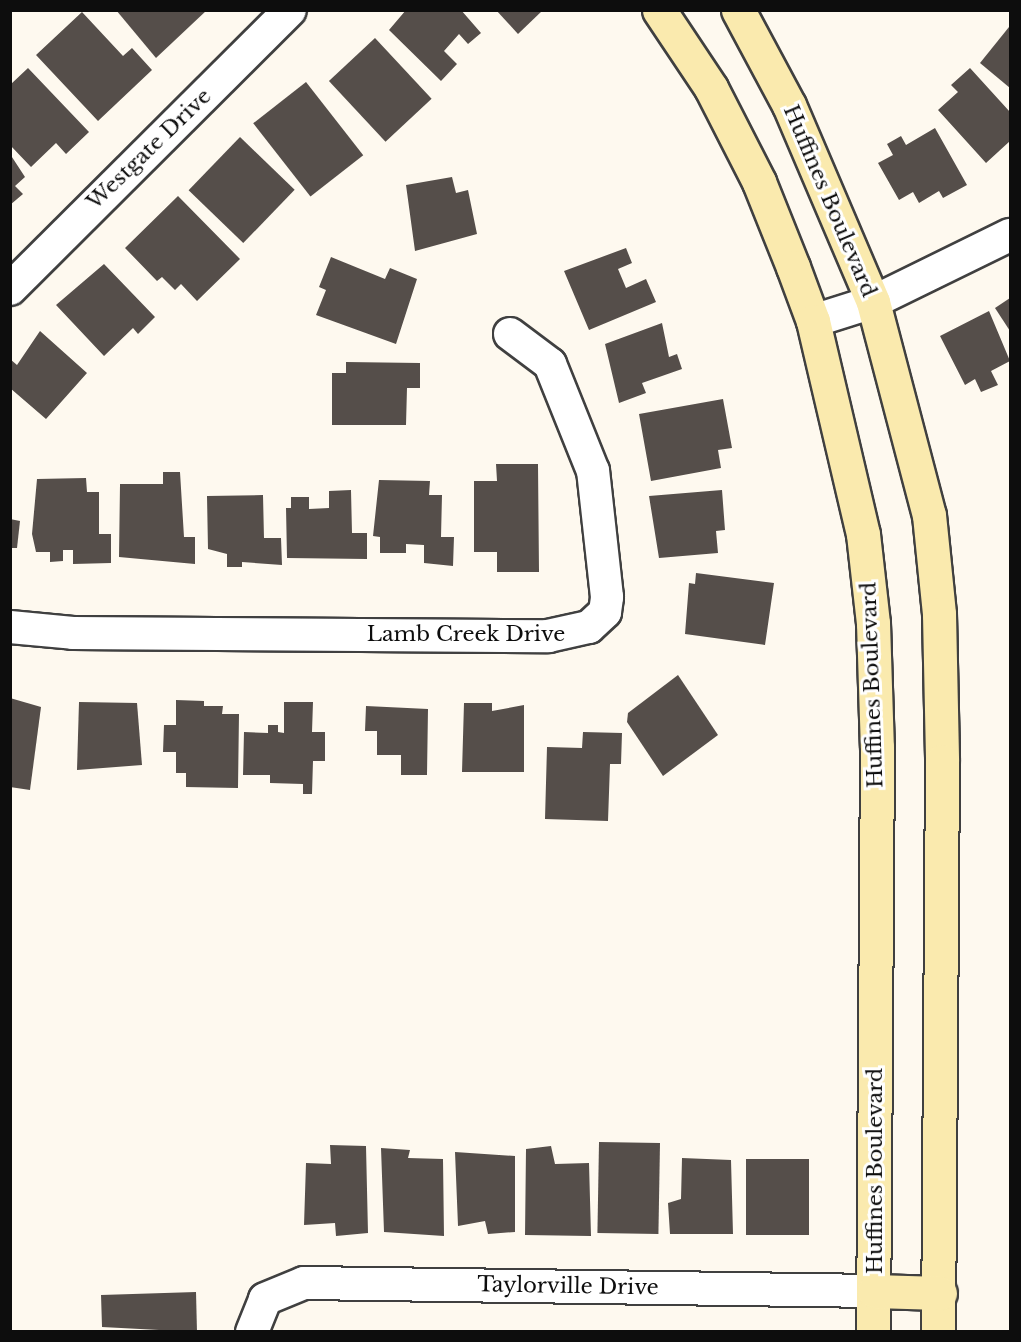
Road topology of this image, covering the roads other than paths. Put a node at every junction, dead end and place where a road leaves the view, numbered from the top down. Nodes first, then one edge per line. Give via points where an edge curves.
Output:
1 (290, 10) edge
2 (659, 10) edge
3 (738, 10) edge
4 (1011, 235) edge
5 (10, 289) edge
6 (873, 302) junction
7 (813, 321) junction
8 (510, 334) dead end
9 (10, 627) edge
10 (874, 1291) junction
11 (940, 1293) junction
12 (252, 1332) edge
13 (873, 1332) edge
14 (938, 1332) edge

1 - 5 street, Westgate Drive
2 - 7 main road, Huffines Boulevard via 711,88 759,182
3 - 6 main road, Huffines Boulevard via 789,105
4 - 6 street
6 - 7 street
6 - 11 main road, Huffines Boulevard via 929,515 939,614
7 - 10 main road, Huffines Boulevard via 861,524 873,623
8 - 9 street, Lamb Creek Drive via 550,364 593,471 607,597 605,612 589,627 548,636 73,633
10 - 11 main road
10 - 12 street, Taylorville Drive via 304,1283 266,1299
10 - 13 main road, Huffines Boulevard
11 - 14 main road, Huffines Boulevard

